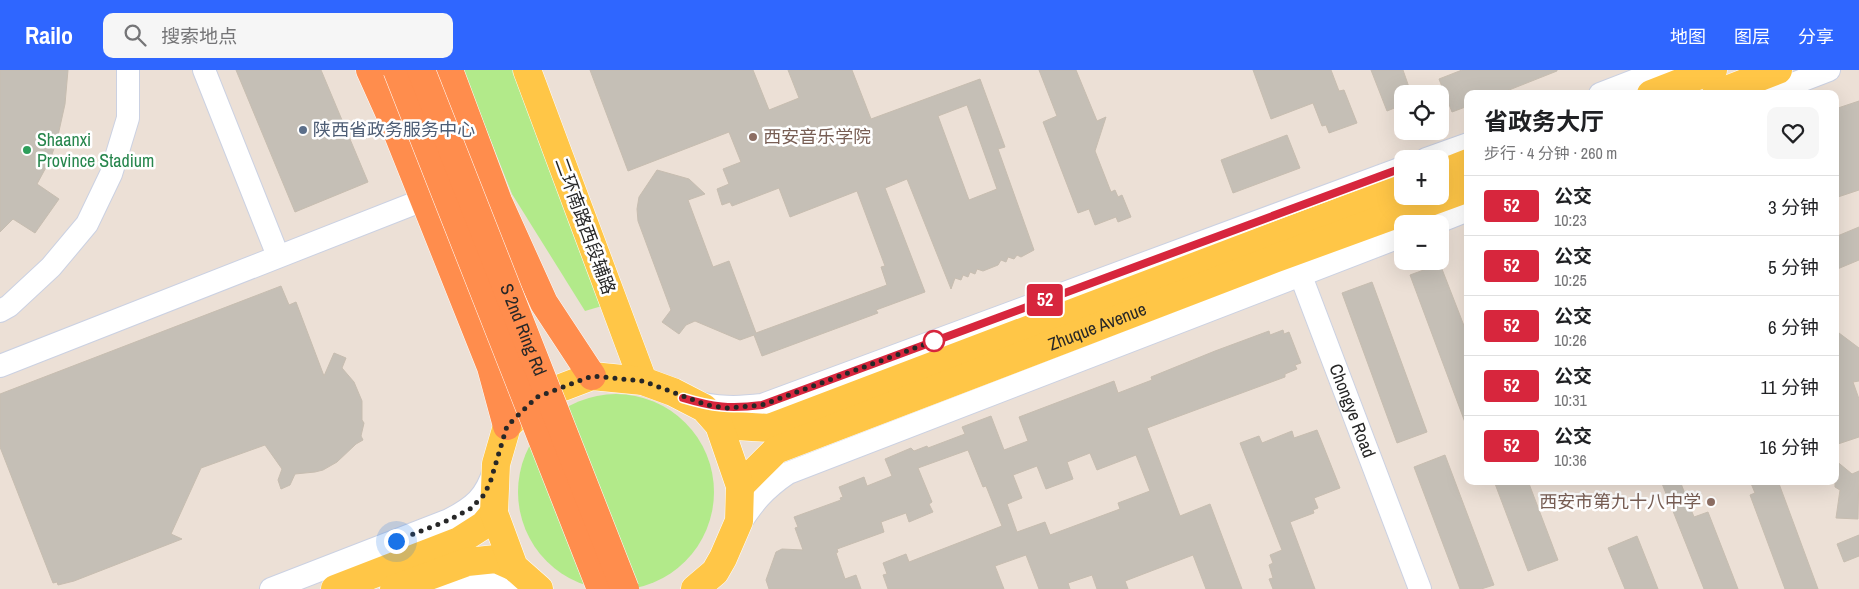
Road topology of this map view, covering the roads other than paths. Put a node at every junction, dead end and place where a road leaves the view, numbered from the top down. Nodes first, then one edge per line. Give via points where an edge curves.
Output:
1 (128, 70) edge
2 (204, 70) edge
3 (370, 70) edge
4 (374, 70) edge
5 (397, 70) edge
6 (421, 70) edge
7 (449, 70) edge
8 (527, 70) edge
9 (1662, 70) edge
10 (1713, 70) edge
11 (1778, 70) edge
12 (1829, 70) edge
13 (1610, 90) edge
14 (1661, 90) edge
15 (1726, 90) edge
16 (1777, 90) edge
17 (392, 119) junction
18 (1464, 145) edge
19 (1449, 151) edge
20 (1464, 165) edge
21 (1394, 171) edge
22 (1449, 171) edge
23 (1464, 190) edge
24 (1394, 193) edge
25 (423, 200) junction
26 (1464, 212) edge
27 (1449, 217) edge
28 (1394, 237) edge
29 (1292, 254) junction
30 (278, 256) junction
31 (0, 311) edge
32 (0, 366) edge
33 (592, 376) junction
34 (643, 381) junction
35 (683, 398) junction
36 (719, 425) junction
37 (507, 426) junction
38 (496, 464) junction
39 (740, 486) junction
40 (494, 513) junction
41 (728, 547) junction
42 (514, 566) junction
43 (271, 589) edge
44 (335, 589) edge
45 (394, 589) edge
46 (447, 589) edge
47 (539, 589) edge
48 (601, 589) edge
49 (625, 589) edge
50 (695, 589) edge
51 (732, 589) edge
52 (1420, 589) edge

1 - 31 street via 128,118 111,174 87,224 51,267
2 - 30 street
3 - 17 highway
4 - 17 highway
5 - 48 highway, S 2nd Ring Rd, bridge
6 - 49 highway, S 2nd Ring Rd, bridge
7 - 33 highway via 498,201 544,303
8 - 34 main road, 二环南路西段辅路
9 - 13 street
10 - 14 main road
11 - 15 main road
12 - 16 street
17 - 25 highway
18 - 19 street
20 - 22 main road
21 - 35 street via 762,405 727,408
23 - 29 main road, Zhuque Avenue
24 - 29 main road, Zhuque Avenue
25 - 30 street
25 - 37 highway via 491,368
26 - 27 street
28 - 29 street, Zhuque Avenue
29 - 36 main road, Zhuque Avenue via 769,428
29 - 39 main road, Zhuque Avenue via 776,450
29 - 41 street, Zhuque Avenue via 788,473 757,498
29 - 52 street, Chongye Road
30 - 32 street
33 - 34 main road
33 - 37 main road via 537,397
34 - 35 main road
35 - 36 main road via 704,408
36 - 39 main road
37 - 38 main road
38 - 40 main road
38 - 43 street via 483,496 470,509
39 - 41 main road via 739,521
40 - 42 main road
40 - 44 main road via 484,525 459,541
41 - 50 main road via 715,572
41 - 51 main road
42 - 45 main road via 496,559 467,562
42 - 47 main road
46 - 47 street via 488,580 509,581

